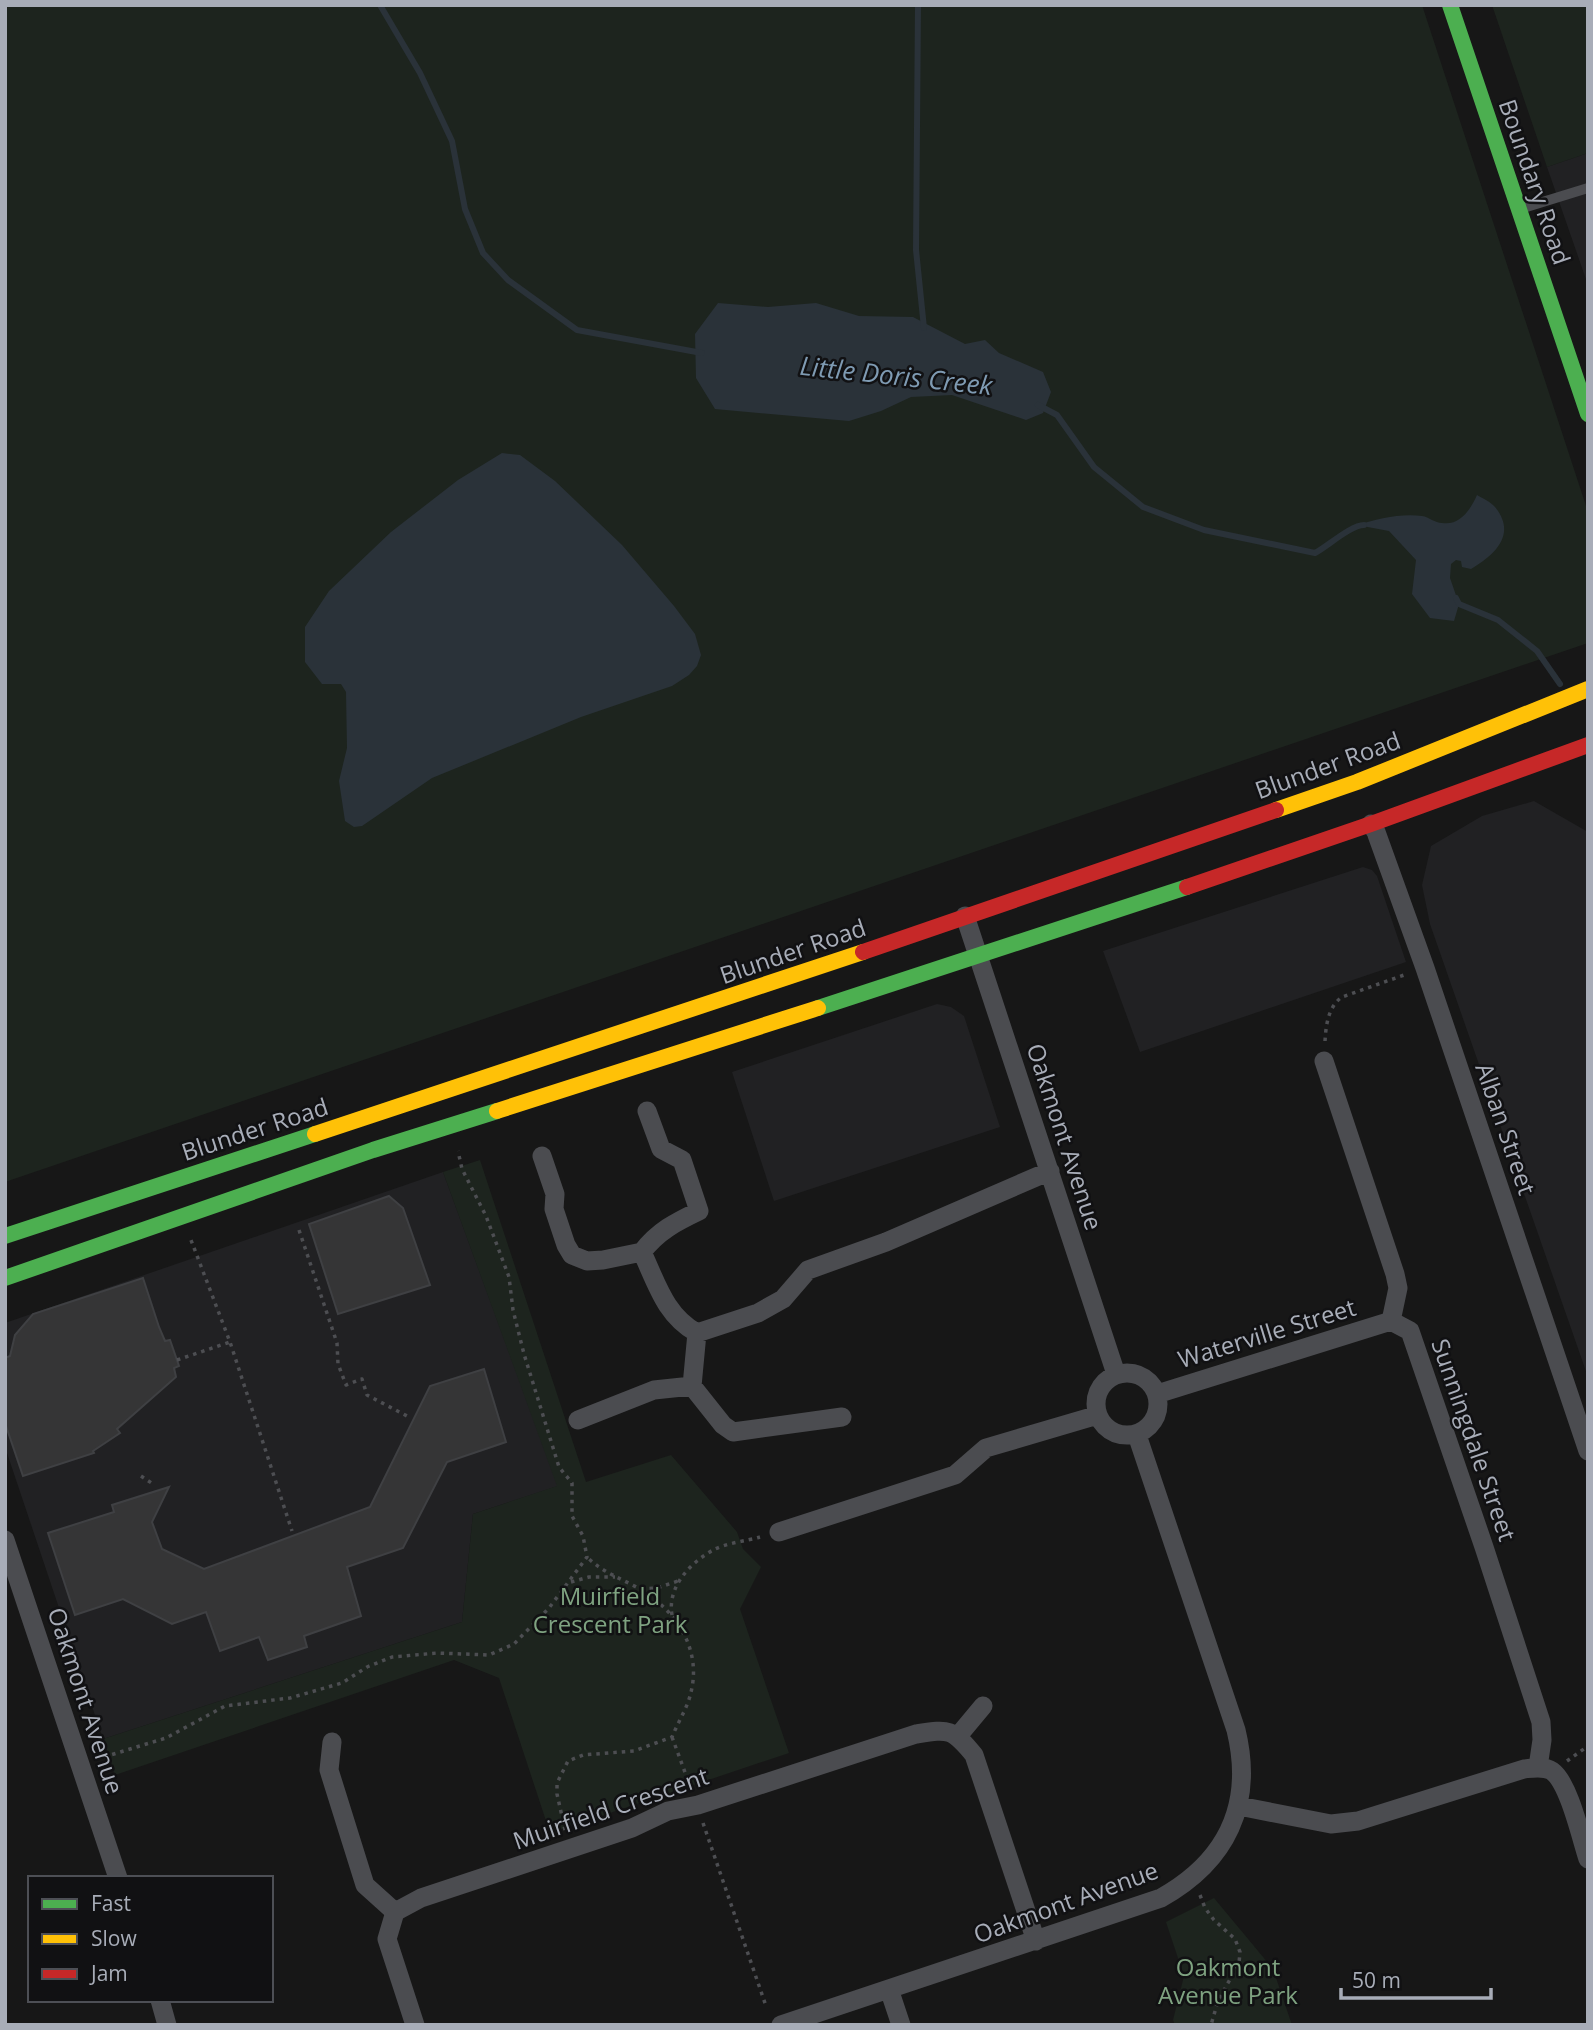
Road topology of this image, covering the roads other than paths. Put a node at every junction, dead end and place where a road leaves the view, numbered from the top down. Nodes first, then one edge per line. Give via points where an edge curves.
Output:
1 (1450, 5) edge
2 (1588, 188) edge
3 (1519, 209) junction
4 (1588, 414) edge
5 (1588, 689) edge
6 (1588, 745) edge
7 (1371, 824) junction
8 (965, 916) junction
9 (979, 957) junction
10 (1324, 1061) road end
11 (647, 1111) dead end
12 (542, 1156) dead end
13 (1050, 1171) junction
14 (5, 1236) edge
15 (642, 1252) junction
16 (5, 1278) edge
17 (1391, 1321) junction
18 (697, 1333) junction
19 (1116, 1374) junction
20 (692, 1386) junction
21 (1157, 1394) junction
22 (1098, 1415) junction
23 (842, 1417) dead end
24 (578, 1420) dead end
25 (1137, 1435) junction
26 (1588, 1451) edge
27 (779, 1532) road end
28 (7, 1548) edge
29 (983, 1706) dead end
30 (958, 1736) junction
31 (332, 1742) dead end
32 (1538, 1767) junction
33 (1239, 1806) junction
34 (1588, 1859) edge
35 (117, 1876) edge
36 (395, 1912) junction
37 (1036, 1941) junction
38 (889, 1989) junction
39 (161, 2002) edge
40 (167, 2025) edge
41 (415, 2025) edge
42 (782, 2025) edge
43 (901, 2025) edge

1 - 3 main road, Boundary Road
2 - 3 lane
3 - 4 main road, Boundary Road
5 - 8 main road, Blunder Road via 1357,782
6 - 7 main road
7 - 9 main road
7 - 26 street, Alban Street via 1425,968
8 - 9 street, Oakmont Avenue
8 - 14 main road, Blunder Road
9 - 13 street, Oakmont Avenue
9 - 16 main road via 373,1150
10 - 17 street via 1395,1274 1398,1288
11 - 15 street via 661,1149 682,1160 699,1211 654,1236
12 - 15 street via 555,1194 554,1209 572,1255 587,1261
13 - 18 street via 886,1242 808,1270 783,1299
13 - 19 street, Oakmont Avenue
15 - 18 street via 670,1310 681,1324
17 - 21 street, Waterville Street
17 - 32 street, Sunningdale Street via 1410,1331 1485,1547 1541,1722
18 - 20 street
19 - 21 street via 1145,1378
19 - 22 street via 1097,1395
20 - 23 street via 733,1432
20 - 24 street via 654,1390
21 - 25 street via 1158,1414
22 - 25 street via 1109,1430
22 - 27 street via 986,1448 955,1475
25 - 33 street, Oakmont Avenue via 1236,1730 1242,1774
28 - 35 street, Oakmont Avenue
29 - 30 street
30 - 36 street, Muirfield Crescent via 942,1730 916,1734 668,1811 632,1828 421,1898
30 - 37 street via 974,1755
31 - 36 street via 329,1770 365,1885
32 - 33 street via 1359,1821 1331,1824
32 - 34 street via 1553,1772 1564,1787
33 - 37 street, Oakmont Avenue via 1229,1832 1193,1877 1161,1898
36 - 41 street via 387,1939
37 - 38 street, Oakmont Avenue
38 - 42 street, Oakmont Avenue
38 - 43 street
39 - 40 street

